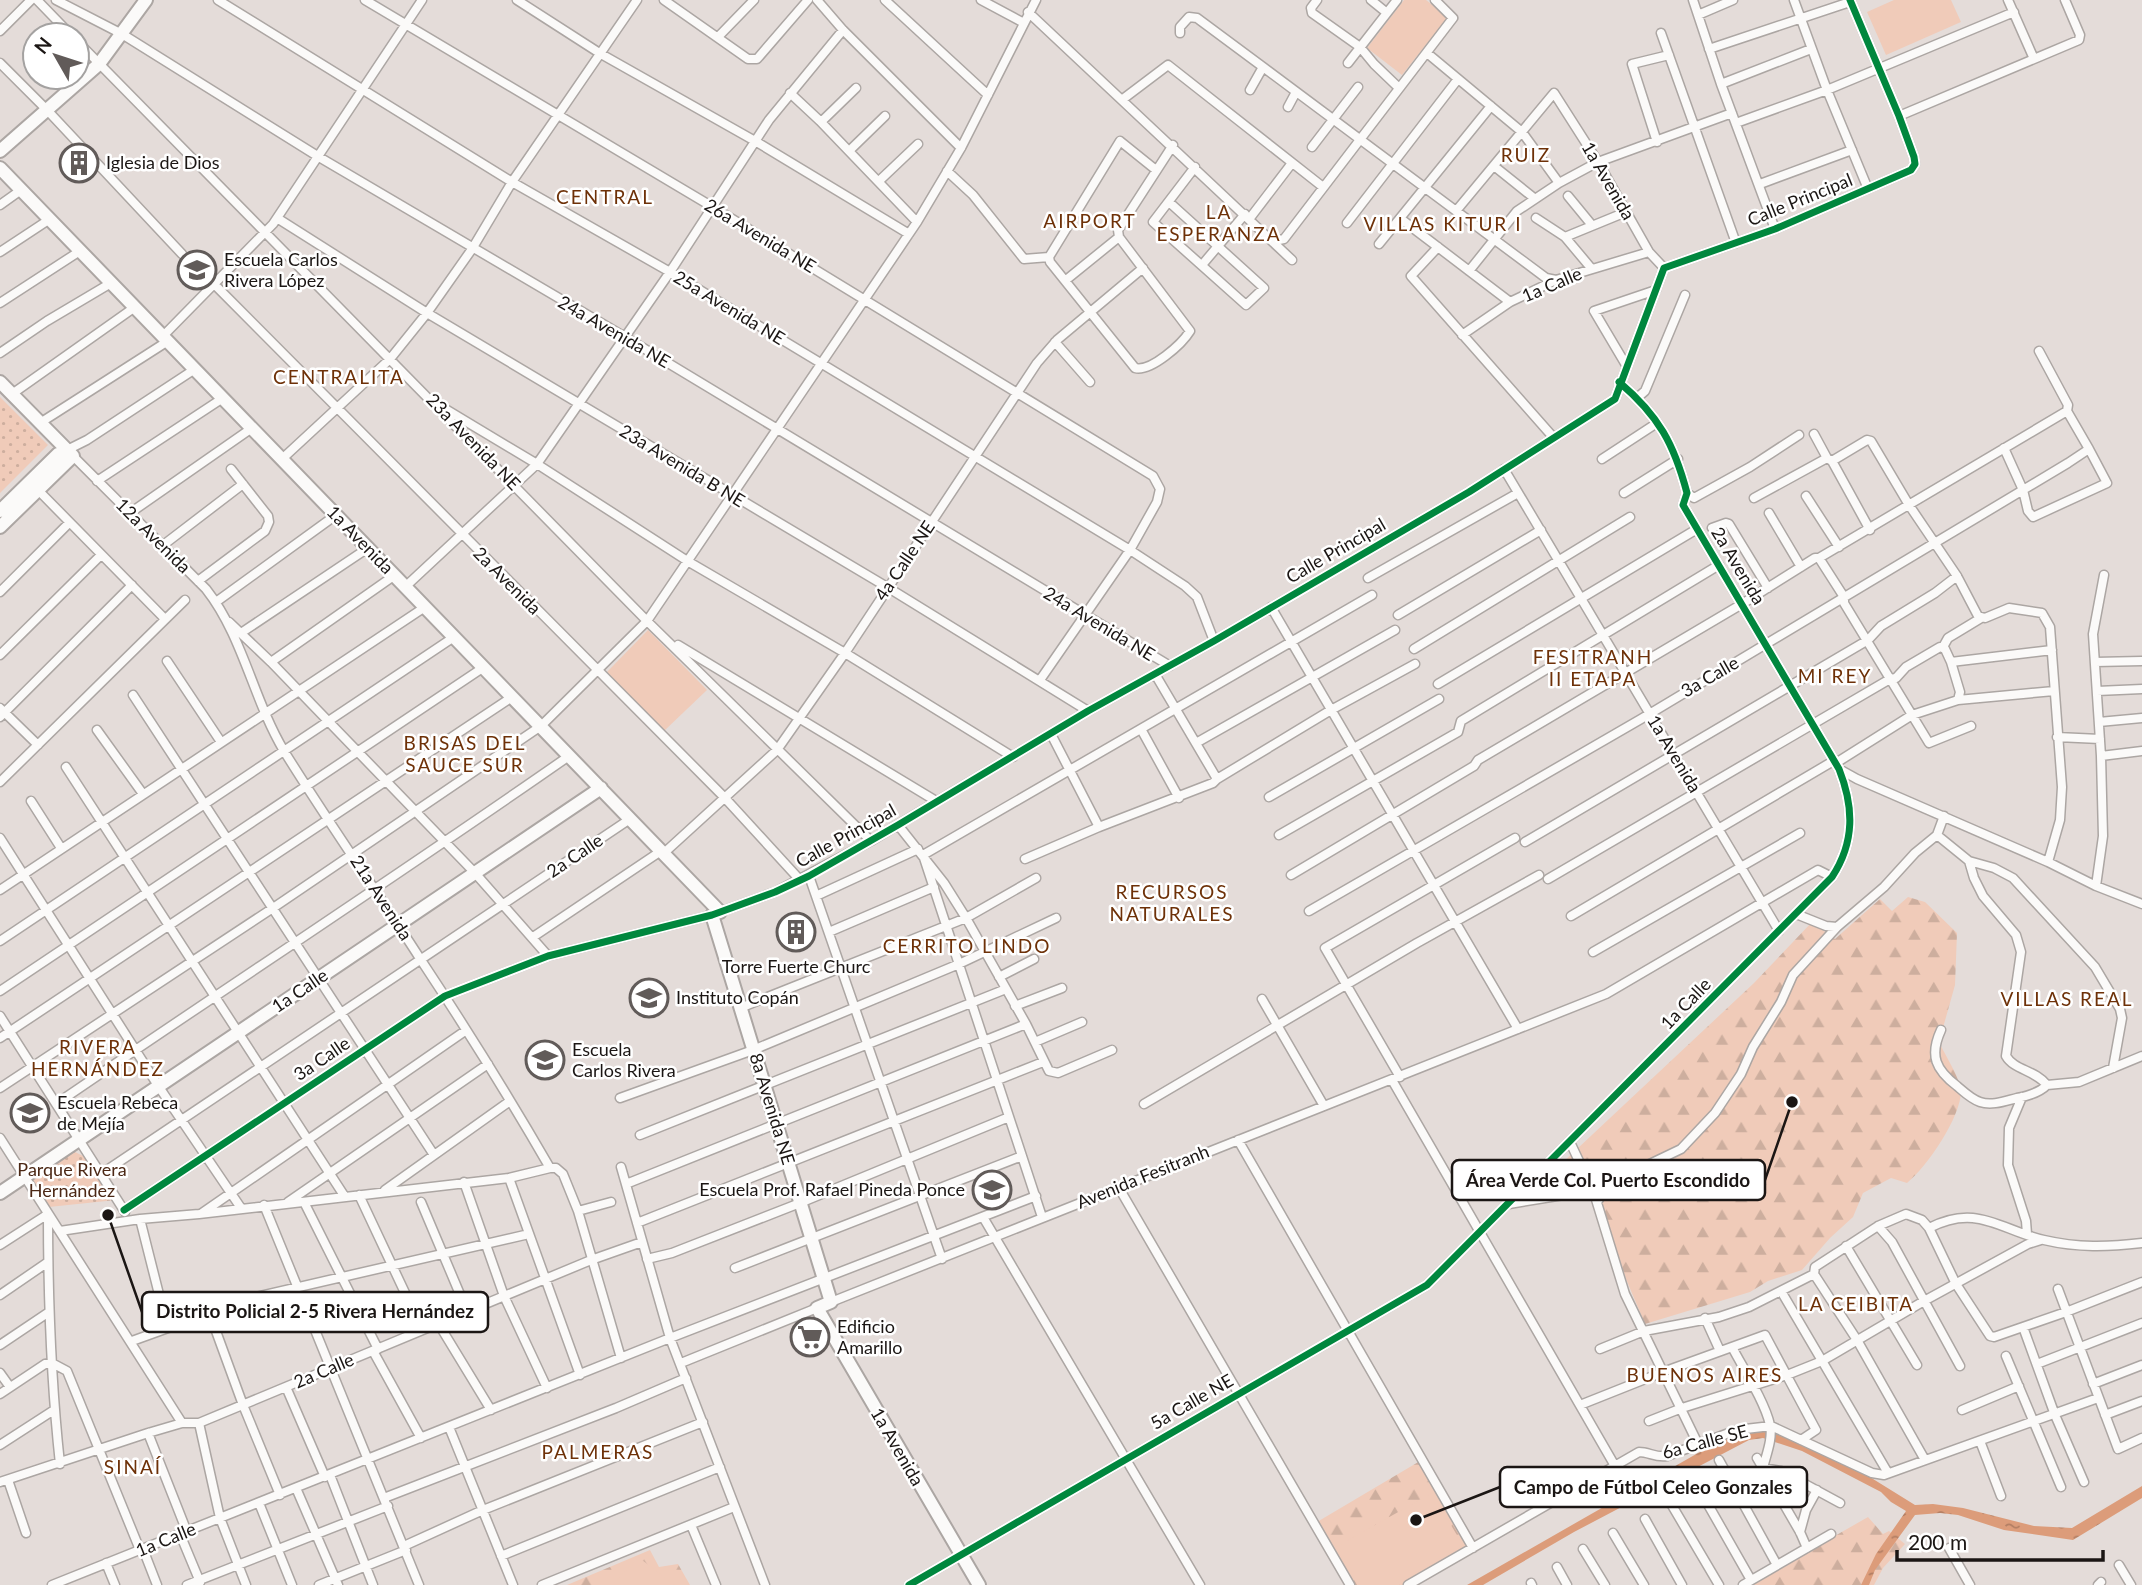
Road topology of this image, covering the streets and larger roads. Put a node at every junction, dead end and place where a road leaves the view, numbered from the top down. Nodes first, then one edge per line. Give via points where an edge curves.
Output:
1 (31, 0) edge
2 (37, 0) edge
3 (56, 0) edge
4 (145, 0) edge
5 (218, 0) edge
6 (365, 0) edge
7 (422, 0) edge
8 (517, 0) edge
9 (636, 0) edge
10 (664, 0) edge
11 (754, 0) edge
12 (808, 0) edge
13 (817, 0) edge
14 (885, 0) edge
15 (981, 0) edge
16 (1036, 0) edge
17 (1317, 0) edge
18 (1371, 0) edge
19 (1397, 0) edge
20 (1435, 0) edge
21 (1693, 0) edge
22 (1733, 0) edge
23 (1794, 0) edge
24 (2008, 0) edge
25 (2065, 0) edge
26 (1850, 1) edge
27 (1028, 12) junction
28 (2014, 12) junction
29 (1387, 13) junction
30 (1698, 15) junction
31 (1801, 18) junction
32 (57, 21) edge
33 (1024, 23) junction
34 (405, 24) junction
35 (843, 30) junction
36 (0, 31) edge
37 (1180, 33) dead end
38 (1661, 33) dead end
39 (122, 34) junction
40 (718, 37) junction
41 (1360, 47) junction
42 (1709, 49) junction
43 (1811, 49) junction
44 (1427, 53) junction
45 (601, 54) junction
46 (1669, 55) junction
47 (91, 56) edge
48 (2034, 59) junction
49 (0, 63) edge
50 (1348, 63) dead end
51 (99, 64) junction
52 (1263, 67) junction
53 (1878, 67) junction
54 (1458, 79) junction
55 (1721, 84) junction
56 (1358, 87) dead end
57 (856, 88) dead end
58 (1399, 88) junction
59 (363, 89) junction
60 (1250, 90) dead end
61 (1826, 90) junction
62 (1296, 92) junction
63 (790, 93) junction
64 (988, 95) junction
65 (1123, 99) junction
66 (1491, 106) junction
67 (1288, 107) dead end
68 (48, 111) junction
69 (1732, 113) junction
70 (558, 116) junction
71 (886, 116) dead end
72 (1899, 116) junction
73 (1334, 120) junction
74 (821, 122) junction
75 (1736, 123) junction
76 (1694, 127) junction
77 (1522, 132) junction
78 (1359, 138) junction
79 (755, 141) junction
80 (1657, 142) junction
81 (918, 144) dead end
82 (1172, 145) junction
83 (1312, 147) dead end
84 (961, 148) junction
85 (1852, 150) junction
86 (0, 151) edge
87 (849, 151) junction
88 (319, 157) junction
89 (1598, 162) junction
90 (1292, 163) junction
91 (1393, 164) junction
92 (1494, 166) junction
93 (1195, 167) junction
94 (0, 168) edge
95 (1156, 170) junction
96 (947, 171) junction
97 (879, 181) junction
98 (512, 182) junction
99 (1559, 183) junction
100 (1760, 184) junction
101 (1323, 187) junction
102 (1425, 188) junction
103 (1868, 189) junction
104 (21, 190) junction
105 (1568, 196) dead end
106 (1534, 198) junction
107 (1169, 202) junction
108 (0, 205) edge
109 (712, 206) junction
110 (1456, 212) junction
111 (1626, 212) junction
112 (1247, 216) junction
113 (277, 218) junction
114 (1536, 218) dead end
115 (50, 219) junction
116 (1401, 219) junction
117 (917, 222) junction
118 (1347, 223) dead end
119 (1591, 224) junction
120 (1776, 229) junction
121 (264, 233) junction
122 (909, 234) junction
123 (1119, 237) junction
124 (1564, 237) junction
125 (1494, 239) junction
126 (1274, 242) junction
127 (1736, 243) junction
128 (1379, 244) dead end
129 (1217, 246) junction
130 (1438, 247) junction
131 (472, 249) junction
132 (80, 251) junction
133 (1649, 252) junction
134 (0, 253) edge
135 (182, 254) dead end
136 (1049, 257) junction
137 (1292, 260) dead end
138 (1202, 265) junction
139 (1143, 268) junction
140 (1591, 268) junction
141 (1664, 268) junction
142 (1469, 271) junction
143 (670, 272) junction
144 (1066, 280) junction
145 (1545, 282) junction
146 (111, 283) junction
147 (213, 283) junction
148 (1656, 290) junction
149 (1685, 295) dead end
150 (865, 300) junction
151 (1510, 302) junction
152 (0, 303) edge
153 (135, 307) junction
154 (1091, 310) junction
155 (427, 313) junction
156 (1462, 335) junction
157 (625, 337) junction
158 (165, 339) junction
159 (1055, 342) junction
160 (2039, 351) dead end
161 (0, 353) edge
162 (390, 359) junction
163 (822, 365) junction
164 (1626, 365) junction
165 (195, 369) junction
166 (0, 382) edge
167 (1090, 382) dead end
168 (1619, 382) junction
169 (1017, 392) junction
170 (12, 394) junction
171 (223, 398) junction
172 (1637, 398) junction
173 (433, 401) junction
174 (580, 404) junction
175 (338, 407) junction
176 (2067, 411) junction
177 (40, 423) junction
178 (1657, 423) junction
179 (252, 428) junction
180 (778, 430) junction
181 (1814, 434) dead end
182 (1799, 435) dead end
183 (1553, 437) junction
184 (2004, 448) junction
185 (2089, 449) junction
186 (70, 453) junction
187 (975, 457) junction
188 (282, 459) junction
189 (1602, 459) dead end
190 (1678, 459) junction
191 (1830, 459) junction
192 (537, 464) junction
193 (231, 469) dead end
194 (1504, 469) junction
195 (97, 481) junction
196 (243, 484) junction
197 (515, 485) junction
198 (38, 490) junction
199 (2022, 490) junction
200 (1518, 493) junction
201 (1624, 493) dead end
202 (1687, 494) junction
203 (733, 496) junction
204 (1806, 496) dead end
205 (1754, 498) dead end
206 (1909, 505) junction
207 (0, 511) edge
208 (130, 513) junction
209 (1769, 513) dead end
210 (336, 515) junction
211 (1630, 517) dead end
212 (69, 523) junction
213 (930, 523) junction
214 (0, 527) edge
215 (1712, 528) dead end
216 (1697, 529) junction
217 (1541, 530) junction
218 (1870, 530) junction
219 (461, 535) junction
220 (1936, 543) junction
221 (162, 546) junction
222 (1839, 547) junction
223 (368, 548) junction
224 (1129, 550) junction
225 (101, 555) junction
226 (1819, 558) junction
227 (1559, 560) junction
228 (689, 562) junction
229 (1719, 565) junction
230 (1801, 567) junction
231 (2105, 575) dead end
232 (395, 576) junction
233 (1957, 576) junction
234 (1368, 578) dead end
235 (198, 581) junction
236 (132, 585) junction
237 (405, 587) junction
238 (887, 587) junction
239 (1768, 588) junction
240 (0, 592) edge
241 (1371, 595) dead end
242 (1844, 597) junction
243 (1583, 598) junction
244 (185, 600) dead end
245 (216, 602) junction
246 (1742, 604) junction
247 (425, 607) junction
248 (1271, 607) junction
249 (1398, 615) dead end
250 (1084, 616) junction
251 (1981, 618) junction
252 (165, 620) junction
253 (227, 620) junction
254 (647, 621) junction
255 (1395, 630) dead end
256 (241, 633) junction
257 (1605, 635) junction
258 (454, 637) junction
259 (668, 639) junction
260 (1868, 640) junction
261 (1214, 641) junction
262 (1291, 642) junction
263 (1766, 644) junction
264 (1943, 647) junction
265 (1414, 649) dead end
266 (2052, 650) junction
267 (845, 653) junction
268 (0, 655) edge
269 (2142, 660) edge
270 (167, 662) dead end
271 (271, 662) junction
272 (1951, 662) junction
273 (2095, 662) junction
274 (1415, 664) dead end
275 (1170, 666) junction
276 (484, 667) junction
277 (596, 671) junction
278 (1626, 672) junction
279 (1155, 674) junction
280 (1312, 677) junction
281 (1040, 680) junction
282 (1890, 680) junction
283 (1437, 684) dead end
284 (1791, 686) junction
285 (2142, 689) edge
286 (299, 691) junction
287 (2054, 691) junction
288 (2097, 691) junction
289 (133, 695) dead end
290 (512, 697) junction
291 (1438, 699) dead end
292 (1958, 699) junction
293 (1175, 709) junction
294 (1331, 710) junction
295 (1088, 711) junction
296 (2, 712) edge
297 (1649, 712) junction
298 (1912, 715) junction
299 (264, 716) junction
300 (799, 718) junction
301 (2142, 718) edge
302 (329, 721) junction
303 (2099, 722) junction
304 (1813, 723) junction
305 (541, 726) junction
306 (1970, 726) dead end
307 (1141, 729) junction
308 (96, 730) dead end
309 (1051, 734) junction
310 (2057, 737) junction
311 (2100, 739) junction
312 (221, 742) junction
313 (1195, 743) junction
314 (38, 745) junction
315 (1354, 748) junction
316 (284, 750) junction
317 (776, 750) junction
318 (2142, 751) edge
319 (357, 752) junction
320 (1674, 754) junction
321 (569, 756) junction
322 (2101, 756) junction
323 (1013, 757) junction
324 (1836, 764) junction
325 (66, 767) dead end
326 (182, 768) junction
327 (1070, 771) junction
328 (1217, 779) junction
329 (1372, 780) junction
330 (0, 782) edge
331 (386, 782) junction
332 (306, 786) junction
333 (601, 788) junction
334 (1697, 793) junction
335 (143, 794) junction
336 (724, 797) junction
337 (1269, 797) dead end
338 (1179, 798) junction
339 (936, 801) junction
340 (31, 802) dead end
341 (204, 803) junction
342 (415, 812) junction
343 (1393, 815) junction
344 (1944, 817) junction
345 (630, 819) junction
346 (328, 820) junction
347 (102, 822) junction
348 (898, 825) junction
349 (1099, 827) junction
350 (1719, 829) junction
351 (1800, 833) dead end
352 (1279, 835) dead end
353 (1937, 835) junction
354 (0, 838) edge
355 (228, 838) junction
356 (1516, 838) dead end
357 (871, 841) junction
358 (1525, 842) dead end
359 (445, 843) junction
360 (61, 848) junction
361 (1413, 850) junction
362 (662, 852) junction
363 (921, 852) junction
364 (352, 854) junction
365 (124, 856) junction
366 (1025, 859) dead end
367 (1969, 861) junction
368 (2048, 862) junction
369 (1742, 867) junction
370 (250, 872) junction
371 (475, 873) junction
372 (23, 874) junction
373 (1291, 875) dead end
374 (809, 876) junction
375 (1036, 877) dead end
376 (1832, 877) junction
377 (800, 880) junction
378 (1434, 884) junction
379 (2096, 886) junction
380 (934, 887) junction
381 (0, 890) edge
382 (375, 890) junction
383 (148, 892) junction
384 (816, 896) junction
385 (1762, 903) junction
386 (505, 904) junction
387 (2142, 904) edge
388 (273, 908) junction
389 (46, 910) junction
390 (1309, 911) dead end
391 (716, 913) junction
392 (1796, 914) junction
393 (1571, 916) dead end
394 (966, 918) junction
395 (1056, 918) dead end
396 (1455, 921) junction
397 (170, 925) junction
398 (398, 925) junction
399 (946, 926) junction
400 (1837, 927) junction
401 (1779, 931) junction
402 (829, 932) junction
403 (533, 937) junction
404 (0, 941) edge
405 (295, 942) junction
406 (69, 945) junction
407 (985, 952) junction
408 (1593, 953) dead end
409 (548, 956) junction
410 (1034, 959) dead end
411 (422, 960) junction
412 (193, 961) junction
413 (959, 964) junction
414 (841, 969) junction
415 (999, 977) junction
416 (90, 978) junction
417 (319, 979) junction
418 (1347, 985) junction
419 (1062, 988) dead end
420 (1006, 989) junction
421 (0, 991) edge
422 (215, 995) junction
423 (445, 996) junction
424 (1262, 999) dead end
425 (972, 1003) junction
426 (1016, 1006) junction
427 (740, 1007) junction
428 (855, 1007) junction
429 (342, 1013) junction
430 (113, 1015) junction
431 (0, 1016) edge
432 (1082, 1022) dead end
433 (1026, 1024) junction
434 (1278, 1026) junction
435 (1518, 1029) junction
436 (1941, 1030) dead end
437 (10, 1031) junction
438 (239, 1031) junction
439 (465, 1031) junction
440 (0, 1038) edge
441 (984, 1041) junction
442 (1035, 1042) junction
443 (868, 1044) junction
444 (365, 1049) junction
445 (135, 1050) junction
446 (753, 1050) junction
447 (1112, 1050) dead end
448 (2142, 1056) edge
449 (1043, 1062) junction
450 (488, 1064) junction
451 (33, 1067) junction
452 (263, 1067) junction
453 (2113, 1068) junction
454 (1396, 1078) junction
455 (997, 1079) junction
456 (881, 1083) junction
457 (388, 1084) junction
458 (2047, 1085) junction
459 (764, 1086) junction
460 (159, 1087) junction
461 (0, 1088) edge
462 (2022, 1097) junction
463 (621, 1098) dead end
464 (510, 1101) junction
465 (286, 1102) junction
466 (56, 1104) junction
467 (1144, 1104) dead end
468 (1324, 1106) junction
469 (1009, 1117) junction
470 (410, 1118) junction
471 (894, 1120) junction
472 (182, 1121) junction
473 (776, 1124) junction
474 (640, 1135) dead end
475 (0, 1138) edge
476 (309, 1138) junction
477 (1238, 1140) junction
478 (80, 1141) junction
479 (1570, 1142) junction
480 (434, 1155) junction
481 (206, 1156) junction
482 (1022, 1156) junction
483 (907, 1158) junction
484 (788, 1163) junction
485 (621, 1167) dead end
486 (550, 1168) junction
487 (330, 1172) junction
488 (101, 1174) junction
489 (25, 1177) junction
490 (509, 1178) junction
491 (464, 1182) junction
492 (626, 1184) junction
493 (1119, 1188) junction
494 (382, 1192) junction
495 (0, 1193) edge
496 (231, 1193) junction
497 (359, 1195) junction
498 (920, 1196) junction
499 (1035, 1196) junction
500 (345, 1197) junction
501 (1596, 1198) junction
502 (304, 1202) junction
503 (421, 1202) dead end
504 (611, 1202) dead end
505 (286, 1203) junction
506 (800, 1203) junction
507 (1509, 1204) junction
508 (264, 1205) junction
509 (241, 1208) junction
510 (124, 1210) junction
511 (578, 1211) junction
512 (48, 1214) junction
513 (199, 1214) junction
514 (983, 1217) junction
515 (1042, 1217) junction
516 (136, 1219) junction
517 (637, 1223) junction
518 (1878, 1226) junction
519 (1929, 1228) junction
520 (60, 1231) junction
521 (1480, 1233) junction
522 (529, 1234) junction
523 (2027, 1234) junction
524 (934, 1236) junction
525 (995, 1237) junction
526 (811, 1238) junction
527 (2041, 1240) junction
528 (642, 1242) junction
529 (2142, 1243) edge
530 (487, 1244) junction
531 (0, 1245) edge
532 (1846, 1246) junction
533 (442, 1253) junction
534 (647, 1259) junction
535 (942, 1259) junction
536 (591, 1260) junction
537 (48, 1262) junction
538 (393, 1265) junction
539 (735, 1268) dead end
540 (1814, 1274) junction
541 (343, 1276) junction
542 (544, 1279) junction
543 (824, 1279) junction
544 (2142, 1282) edge
545 (1956, 1284) junction
546 (297, 1286) junction
547 (2058, 1289) dead end
548 (1781, 1291) junction
549 (0, 1294) edge
550 (504, 1297) junction
551 (1923, 1301) junction
552 (831, 1302) junction
553 (817, 1308) junction
554 (467, 1311) junction
555 (49, 1312) junction
556 (209, 1312) junction
557 (2066, 1312) junction
558 (1705, 1318) junction
559 (1890, 1321) junction
560 (2142, 1322) edge
561 (438, 1323) junction
562 (167, 1326) junction
563 (2023, 1327) junction
564 (422, 1329) junction
565 (1644, 1331) junction
566 (1349, 1332) junction
567 (670, 1338) junction
568 (1857, 1340) junction
569 (132, 1341) junction
570 (0, 1345) edge
571 (2079, 1346) junction
572 (1732, 1347) junction
573 (1601, 1349) dead end
574 (376, 1350) junction
575 (1720, 1351) junction
576 (2006, 1356) dead end
577 (621, 1358) junction
578 (1822, 1360) junction
579 (52, 1363) junction
580 (681, 1363) junction
581 (2037, 1364) junction
582 (1917, 1365) dead end
583 (2142, 1365) edge
584 (1960, 1366) dead end
585 (331, 1368) junction
586 (1663, 1372) junction
587 (0, 1373) edge
588 (580, 1375) junction
589 (1787, 1375) junction
590 (686, 1378) junction
591 (2093, 1384) junction
592 (1753, 1386) junction
593 (2019, 1386) junction
594 (10, 1387) junction
595 (286, 1387) junction
596 (547, 1388) junction
597 (0, 1394) edge
598 (1239, 1394) junction
599 (2098, 1398) junction
600 (2142, 1401) edge
601 (243, 1405) junction
602 (1580, 1405) junction
603 (1682, 1408) junction
604 (54, 1410) junction
605 (491, 1410) junction
606 (1962, 1410) dead end
607 (2055, 1415) junction
608 (2105, 1415) junction
609 (1648, 1421) dead end
610 (703, 1422) junction
611 (2034, 1422) junction
612 (182, 1423) junction
613 (199, 1423) junction
614 (449, 1427) junction
615 (1770, 1428) junction
616 (148, 1433) junction
617 (421, 1438) junction
618 (2142, 1438) edge
619 (1801, 1440) junction
620 (1980, 1441) junction
621 (1698, 1444) junction
622 (0, 1445) edge
623 (99, 1450) junction
624 (1757, 1458) dead end
625 (1126, 1459) junction
626 (368, 1460) junction
627 (1719, 1460) dead end
628 (1925, 1460) junction
629 (60, 1464) junction
630 (1615, 1466) junction
631 (466, 1467) junction
632 (720, 1468) junction
633 (1763, 1468) junction
634 (1888, 1473) junction
635 (327, 1476) junction
636 (4, 1481) edge
637 (2084, 1482) dead end
638 (1698, 1487) dead end
639 (2061, 1487) dead end
640 (296, 1488) junction
641 (1817, 1490) junction
642 (280, 1495) junction
643 (2001, 1496) dead end
644 (386, 1502) junction
645 (1670, 1502) dead end
646 (259, 1503) junction
647 (1840, 1503) dead end
648 (734, 1507) junction
649 (483, 1510) junction
650 (220, 1518) junction
651 (1645, 1519) dead end
652 (348, 1521) junction
653 (691, 1525) junction
654 (1800, 1532) junction
655 (26, 1533) dead end
656 (183, 1533) junction
657 (1613, 1533) dead end
658 (316, 1534) junction
659 (1831, 1534) dead end
660 (405, 1548) junction
661 (1473, 1548) junction
662 (1807, 1548) junction
663 (1949, 1548) dead end
664 (141, 1549) junction
665 (278, 1549) junction
666 (1583, 1549) dead end
667 (961, 1554) junction
668 (501, 1556) junction
669 (106, 1563) junction
670 (238, 1565) junction
671 (1777, 1565) junction
672 (2119, 1565) dead end
673 (366, 1566) junction
674 (1556, 1567) dead end
675 (69, 1582) edge
676 (336, 1582) edge
677 (1747, 1582) edge
678 (200, 1583) edge
679 (52, 1585) edge
680 (115, 1585) edge
681 (157, 1585) edge
682 (187, 1585) edge
683 (246, 1585) edge
684 (292, 1585) edge
685 (319, 1585) edge
686 (373, 1585) edge
687 (419, 1585) edge
688 (513, 1585) edge
689 (542, 1585) edge
690 (716, 1585) edge
691 (765, 1585) edge
692 (909, 1585) edge
693 (979, 1585) edge
694 (1200, 1585) edge
695 (1350, 1585) edge
696 (1408, 1585) edge
697 (1567, 1585) edge
698 (1605, 1585) edge
699 (1644, 1585) edge
700 (1682, 1585) edge
701 (1719, 1585) edge
702 (1970, 1585) edge
703 (2131, 1585) edge

1 - 36 street
2 - 32 street
3 - 39 street, 24a Avenida NE
4 - 39 street
5 - 59 street, 25a Avenida NE
6 - 34 street, 26a Avenida NE
7 - 34 street
8 - 45 street
9 - 45 street
10 - 40 street
11 - 40 street
12 - 40 street via 757,59 748,59
13 - 35 street
14 - 64 street
15 - 33 street
16 - 27 street
17 - 41 street via 1312,13
18 - 29 street
19 - 29 street
20 - 44 street via 1452,18
21 - 30 street
22 - 30 street
23 - 31 street
24 - 28 street
25 - 48 street via 2079,40
26 - 31 street
26 - 53 street
27 - 33 street
27 - 65 street
28 - 48 street
28 - 53 street
29 - 41 street
30 - 42 street
31 - 42 street
31 - 43 street
33 - 64 street
34 - 59 street
34 - 70 street, 26a Avenida NE
35 - 63 street
35 - 84 street
37 - 52 street via 1189,18 1197,18
38 - 46 street
39 - 51 street
39 - 88 street, 24a Avenida NE
41 - 50 street
41 - 58 street
42 - 55 street
43 - 55 street
43 - 61 street
44 - 54 street
44 - 58 street
45 - 70 street
45 - 79 street
46 - 76 street
46 - 80 street via 1632,64
47 - 51 street, 23a Avenida NE
48 - 72 street
49 - 68 street
51 - 68 street
51 - 121 street, 23a Avenida NE
52 - 60 street
52 - 62 street
53 - 61 street
53 - 72 street
54 - 66 street
54 - 91 street
55 - 69 street
56 - 73 street
57 - 74 street
58 - 78 street
59 - 88 street
59 - 98 street, 25a Avenida NE
61 - 75 street
61 - 85 street
62 - 67 street
62 - 73 street
63 - 74 street
63 - 79 street
64 - 84 street
65 - 82 street
65 - 90 street via 1168,65
66 - 77 street
66 - 102 street
68 - 86 street
68 - 135 street
69 - 75 street
69 - 76 street
70 - 98 street
70 - 109 street, 26a Avenida NE
71 - 87 street
72 - 103 street, Calle Principal via 1915,163 1911,170
73 - 78 street
73 - 83 street
74 - 87 street
75 - 100 street
76 - 80 street
76 - 127 street
77 - 89 street, 1a Avenida via 1554,93
77 - 92 street
77 - 99 street
78 - 91 street
78 - 101 street
79 - 109 street
79 - 122 street
80 - 89 street
81 - 97 street
82 - 93 street
82 - 95 street
84 - 96 street
85 - 100 street
85 - 103 street
87 - 97 street
88 - 113 street
88 - 131 street, 24a Avenida NE
89 - 99 street
89 - 111 street, 1a Avenida
90 - 101 street
90 - 112 street
91 - 102 street
91 - 118 street
92 - 106 street
92 - 110 street
93 - 107 street
93 - 112 street
94 - 104 street, 1a Avenida
95 - 123 street via 1118,230
95 - 136 street via 1120,141
96 - 117 street
96 - 136 street via 973,195 1024,259
97 - 117 street
98 - 131 street
98 - 143 street, 25a Avenida NE
99 - 106 street
100 - 120 street
101 - 126 street via 1284,239
102 - 110 street
102 - 116 street
103 - 120 street, Calle Principal
104 - 108 street
104 - 115 street, 1a Avenida
105 - 119 street
106 - 125 street
107 - 129 street
107 - 138 street via 1153,222
109 - 143 street
109 - 150 street, 26a Avenida NE
110 - 125 street
111 - 119 street
111 - 133 street, 1a Avenida
112 - 126 street
112 - 129 street
113 - 121 street
113 - 155 street, 23a Avenida B NE
114 - 124 street
115 - 132 street, 1a Avenida
115 - 134 street
116 - 128 street
116 - 130 street
117 - 122 street
119 - 124 street
120 - 127 street, Calle Principal
121 - 147 street
121 - 162 street, 23a Avenida NE
122 - 150 street
123 - 139 street
123 - 144 street
124 - 140 street
125 - 142 street
125 - 145 street
126 - 137 street
127 - 141 street, Calle Principal
129 - 138 street
129 - 138 street via 1264,288 1246,305
130 - 142 street
130 - 156 street via 1411,276
131 - 155 street
131 - 157 street, 24a Avenida NE
132 - 146 street, 1a Avenida
132 - 152 street
133 - 140 street, 1a Calle
133 - 141 street, 1a Avenida
136 - 144 street
139 - 154 street, 4a Calle NE
139 - 154 street via 1190,331 1185,340 1150,367 1135,368
140 - 145 street, 1a Calle
141 - 148 street, Calle Principal
142 - 151 street
143 - 157 street
143 - 163 street, 25a Avenida NE
144 - 154 street
145 - 151 street, 1a Calle
146 - 153 street, 1a Avenida
146 - 161 street
147 - 158 street
147 - 175 street, 2a Avenida
148 - 164 street, Calle Principal
148 - 164 street via 1594,311
149 - 172 street via 1645,391
150 - 163 street
150 - 169 street, 26a Avenida NE
151 - 156 street, 1a Calle
153 - 158 street, 1a Avenida
153 - 170 street
154 - 159 street, 4a Calle NE
155 - 162 street
155 - 174 street, 23a Avenida B NE
156 - 183 street
157 - 174 street
157 - 180 street, 24a Avenida NE
158 - 165 street, 1a Avenida
158 - 177 street
159 - 167 street
159 - 169 street, 4a Calle NE
160 - 176 street
162 - 173 street, 23a Avenida NE
162 - 175 street
163 - 180 street
163 - 187 street, 25a Avenida NE
164 - 168 street, Calle Principal
165 - 171 street, 1a Avenida
165 - 186 street
166 - 170 street, 12a Avenida
168 - 172 street, 2a Avenida
168 - 183 street, Calle Principal via 1615,399
169 - 187 street, 4a Calle NE
169 - 224 street, 26a Avenida NE via 1153,476 1160,489 1157,502
170 - 177 street, 12a Avenida
171 - 179 street, 1a Avenida
171 - 195 street
172 - 178 street, 2a Avenida
173 - 192 street
173 - 197 street, 23a Avenida NE
174 - 192 street
174 - 203 street, 23a Avenida B NE
175 - 188 street
175 - 219 street, 2a Avenida
176 - 184 street
176 - 185 street
177 - 186 street, 12a Avenida
178 - 189 street
178 - 190 street, 2a Avenida
179 - 188 street, 1a Avenida
179 - 208 street
180 - 203 street
180 - 213 street, 24a Avenida NE
181 - 191 street
182 - 202 street via 1722,484 1694,498
183 - 194 street, Calle Principal
184 - 199 street
184 - 206 street
185 - 199 street, 3a Calle
185 - 199 street via 2107,483 2033,517
186 - 195 street, 12a Avenida
186 - 198 street
186 - 207 street via 58,454
187 - 213 street, 4a Calle NE
187 - 224 street, 25a Avenida NE
188 - 210 street, 1a Avenida
190 - 201 street
190 - 202 street, 2a Avenida
191 - 205 street
191 - 206 street via 1871,441
191 - 218 street
192 - 197 street
192 - 228 street
193 - 196 street
194 - 200 street, 1a Avenida
194 - 248 street, Calle Principal
195 - 208 street, 12a Avenida
196 - 221 street
196 - 235 street via 268,516 268,526
197 - 219 street
197 - 254 street, 23a Avenida NE
198 - 212 street
198 - 214 street
199 - 220 street, 3a Calle
200 - 217 street, 1a Avenida
200 - 234 street
202 - 216 street, 2a Avenida via 1683,505
203 - 228 street
203 - 238 street, 23a Avenida B NE
204 - 222 street
206 - 218 street
206 - 220 street
208 - 221 street, 12a Avenida
209 - 230 street
210 - 223 street, 1a Avenida
210 - 245 street
211 - 227 street
212 - 225 street
212 - 240 street
213 - 238 street, 4a Calle NE
213 - 250 street, 24a Avenida NE
215 - 239 street via 1730,524
216 - 229 street, 2a Avenida
216 - 243 street
217 - 227 street, 1a Avenida
217 - 249 street
218 - 222 street
219 - 237 street
219 - 277 street, 2a Avenida
220 - 233 street
220 - 242 street, 3a Calle
221 - 235 street, 12a Avenida
222 - 226 street
223 - 232 street, 1a Avenida
223 - 256 street
224 - 250 street
224 - 261 street, 25a Avenida NE via 1197,597
225 - 236 street
225 - 268 street
226 - 230 street
226 - 242 street
227 - 243 street, 1a Avenida
227 - 265 street
228 - 254 street
228 - 267 street
229 - 246 street, 2a Avenida
229 - 257 street
230 - 239 street
231 - 273 street via 2093,634
232 - 237 street, 1a Avenida
232 - 271 street
233 - 251 street
233 - 260 street via 1881,626
235 - 245 street, 12a Avenida
236 - 252 street
236 - 296 street
237 - 247 street, 1a Avenida
238 - 267 street, 4a Calle NE
238 - 281 street, 23a Avenida B NE
239 - 246 street
241 - 262 street
242 - 260 street
242 - 263 street, 3a Calle
243 - 257 street, 1a Avenida
243 - 283 street
244 - 252 street
245 - 253 street, 12a Avenida
246 - 263 street, 2a Avenida
246 - 278 street
247 - 258 street, 1a Avenida
247 - 286 street
248 - 261 street, Calle Principal
248 - 262 street
250 - 275 street, 24a Avenida NE
250 - 281 street
251 - 264 street via 1948,638
251 - 266 street via 2004,608 2042,613 2050,627
252 - 314 street
253 - 256 street
253 - 299 street, 21a Avenida
254 - 259 street, 23a Avenida NE
254 - 277 street
255 - 280 street
256 - 271 street
257 - 278 street, 1a Avenida
257 - 329 street via 1461,722 1458,732
258 - 276 street, 1a Avenida
258 - 302 street
259 - 300 street
259 - 317 street, 23a Avenida NE
260 - 282 street
260 - 284 street
261 - 275 street, Calle Principal
262 - 280 street
262 - 293 street
263 - 284 street, 2a Avenida
263 - 297 street, 3a Calle
264 - 272 street
264 - 282 street
266 - 272 street
266 - 287 street
267 - 300 street, 4a Calle NE
267 - 323 street
269 - 273 street
270 - 312 street
271 - 286 street
272 - 292 street via 1961,692
273 - 288 street
274 - 294 street
275 - 279 street, Calle Principal
276 - 290 street, 1a Avenida
276 - 319 street
277 - 305 street
277 - 336 street, 2a Avenida
278 - 297 street, 1a Avenida
278 - 343 street
279 - 293 street
279 - 295 street, Calle Principal
280 - 294 street
280 - 313 street
281 - 295 street, 23a Avenida B NE
282 - 298 street
282 - 304 street
284 - 304 street, 2a Avenida
284 - 320 street
285 - 288 street
286 - 299 street
286 - 302 street
287 - 292 street
287 - 310 street
288 - 303 street
289 - 326 street
290 - 305 street, 1a Avenida
290 - 331 street
291 - 315 street
292 - 298 street
293 - 307 street
293 - 313 street
294 - 315 street
294 - 328 street
295 - 309 street, Calle Principal
296 - 314 street
297 - 320 street, 1a Avenida
297 - 361 street, 3a Calle
298 - 306 street via 1931,744
298 - 324 street
299 - 312 street
299 - 316 street, 21a Avenida
300 - 317 street, 4a Calle NE
300 - 339 street
301 - 303 street
302 - 316 street
302 - 319 street
303 - 311 street
304 - 324 street, 2a Avenida
304 - 334 street
305 - 321 street, 1a Avenida
305 - 342 street
307 - 327 street
307 - 338 street
308 - 335 street
309 - 323 street, Calle Principal
309 - 327 street
310 - 311 street
310 - 368 street via 2062,798
311 - 322 street
312 - 326 street
313 - 328 street
314 - 330 street
315 - 329 street
315 - 337 street
316 - 332 street, 21a Avenida
316 - 341 street
317 - 336 street, 4a Calle NE
317 - 357 street, 23a Avenida NE
318 - 322 street
319 - 331 street
319 - 332 street
320 - 334 street, 1a Avenida
320 - 358 street
321 - 333 street, 1a Avenida
321 - 359 street
322 - 379 street via 2103,836
323 - 339 street, Calle Principal
324 - 344 street via 1857,779
324 - 350 street
324 - 376 street, 1a Calle via 1848,792 1851,834
325 - 347 street
326 - 335 street
326 - 341 street
327 - 349 street
327 - 363 street
328 - 338 street
329 - 343 street
329 - 352 street
331 - 342 street
331 - 346 street
332 - 346 street, 21a Avenida
332 - 355 street
333 - 345 street, 1a Avenida
333 - 371 street, 1a Calle
334 - 350 street, 1a Avenida
334 - 396 street
335 - 347 street
336 - 362 street, 4a Calle NE
336 - 377 street, 2a Avenida
338 - 349 street
339 - 348 street, Calle Principal
340 - 360 street
341 - 355 street
341 - 365 street
342 - 359 street
342 - 364 street
343 - 361 street
343 - 373 street
344 - 353 street
344 - 368 street
345 - 362 street, 1a Avenida
345 - 386 street, 2a Calle
346 - 364 street, 21a Avenida
346 - 370 street
347 - 360 street
347 - 365 street
348 - 357 street, Calle Principal
348 - 363 street
349 - 366 street
350 - 369 street, 1a Avenida
350 - 393 street
351 - 369 street
353 - 367 street
353 - 400 street
354 - 372 street
355 - 370 street
355 - 383 street
356 - 378 street
357 - 374 street, Calle Principal
359 - 371 street
359 - 382 street
360 - 372 street
361 - 378 street
361 - 390 street, 3a Calle
362 - 391 street, 1a Avenida
362 - 403 street
363 - 380 street
363 - 384 street
363 - 394 street
364 - 382 street, 21a Avenida
364 - 388 street
365 - 383 street
365 - 389 street
367 - 453 street via 2013,878 2095,967 2122,1018
367 - 458 street via 1983,896 2016,935 2021,951 2006,1056
368 - 379 street
369 - 385 street, 1a Avenida
369 - 408 street
370 - 388 street
370 - 397 street
371 - 386 street
371 - 398 street, 1a Calle
372 - 381 street
372 - 389 street
374 - 377 street, Calle Principal
374 - 384 street
375 - 394 street
376 - 385 street, Avenida Fesitranh via 1818,870
376 - 392 street, 1a Calle
377 - 391 street, Calle Principal
378 - 396 street
378 - 418 street via 1325,948
379 - 387 street
380 - 399 street
380 - 402 street
382 - 398 street, 21a Avenida
382 - 405 street
383 - 397 street
383 - 406 street
384 - 402 street
385 - 401 street, 1a Avenida
385 - 435 street, Avenida Fesitranh via 1606,994
386 - 403 street
386 - 411 street, 2a Calle
388 - 405 street
388 - 412 street
389 - 404 street
389 - 406 street
391 - 409 street, Calle Principal
391 - 427 street, 8a Avenida NE
392 - 400 street
392 - 401 street, 1a Calle
394 - 399 street
394 - 407 street
395 - 407 street
396 - 418 street
396 - 435 street
397 - 412 street
397 - 416 street
398 - 411 street, 21a Avenida
398 - 417 street, 1a Calle
399 - 413 street
399 - 414 street
400 - 501 street via 1793,975 1715,1113 1681,1149 1610,1183
401 - 479 street, 1a Calle
402 - 414 street
403 - 409 street
405 - 417 street
405 - 422 street
406 - 416 street
406 - 421 street
407 - 413 street
407 - 415 street
409 - 423 street, 3a Calle
410 - 415 street
411 - 423 street, 21a Avenida
411 - 429 street, 2a Calle
412 - 422 street
412 - 430 street
413 - 425 street
413 - 428 street
414 - 427 street
414 - 428 street
415 - 420 street
416 - 430 street
416 - 437 street
417 - 429 street
417 - 438 street, 1a Calle
418 - 434 street
418 - 454 street
419 - 426 street
420 - 425 street
420 - 426 street
422 - 438 street
422 - 445 street
423 - 439 street, 21a Avenida
423 - 444 street, 3a Calle
424 - 434 street
425 - 441 street
425 - 443 street
426 - 433 street
427 - 446 street, 8a Avenida NE
428 - 443 street
428 - 446 street
429 - 444 street
429 - 452 street, 2a Calle
430 - 445 street
430 - 451 street
431 - 437 street
432 - 442 street
433 - 441 street
433 - 442 street
434 - 467 street
434 - 468 street
435 - 454 street, Avenida Fesitranh
436 - 462 street via 1936,1062 1948,1079 1980,1102 1993,1104
437 - 440 street
437 - 451 street
438 - 452 street
438 - 460 street, 1a Calle
439 - 450 street, 21a Avenida
439 - 457 street
441 - 455 street
441 - 456 street
442 - 449 street
443 - 456 street
443 - 459 street
444 - 457 street
444 - 465 street, 3a Calle
445 - 460 street
445 - 466 street
446 - 459 street, 8a Avenida NE
446 - 463 street
447 - 449 street via 1053,1073
448 - 453 street
449 - 455 street
450 - 464 street, 21a Avenida
450 - 470 street
451 - 461 street
451 - 466 street
452 - 465 street
452 - 472 street, 2a Calle
453 - 458 street via 2080,1082
454 - 468 street, Avenida Fesitranh
454 - 521 street
455 - 469 street
455 - 471 street
456 - 471 street
456 - 473 street
457 - 470 street
457 - 476 street
458 - 462 street
459 - 473 street, 8a Avenida NE
459 - 474 street
460 - 472 street
460 - 478 street, 1a Calle
462 - 523 street via 2009,1128 2008,1165
464 - 480 street
464 - 486 street, 21a Avenida
465 - 476 street
465 - 481 street, 3a Calle
466 - 478 street
468 - 477 street, Avenida Fesitranh
469 - 482 street
469 - 483 street
470 - 480 street
470 - 487 street
471 - 483 street
471 - 484 street
472 - 481 street
472 - 488 street, 2a Calle
473 - 484 street, 8a Avenida NE
473 - 492 street
475 - 489 street
476 - 487 street
476 - 496 street
477 - 493 street, Avenida Fesitranh
477 - 566 street
478 - 488 street
478 - 489 street, 1a Calle
479 - 501 street
479 - 507 street, 1a Calle
480 - 494 street
481 - 496 street
481 - 510 street, 3a Calle
482 - 498 street
482 - 499 street
483 - 498 street
483 - 506 street
484 - 506 street, 8a Avenida NE
484 - 517 street
485 - 492 street
486 - 490 street
486 - 511 street, 21a Avenida via 563,1174
487 - 500 street
487 - 505 street
488 - 510 street
489 - 495 street, 1a Calle
489 - 512 street
490 - 491 street
490 - 522 street
491 - 494 street
491 - 530 street
492 - 517 street
493 - 515 street, Avenida Fesitranh
493 - 598 street
494 - 497 street
496 - 509 street
496 - 513 street
497 - 500 street
497 - 538 street
498 - 524 street
498 - 526 street
499 - 514 street, 1a Calle
499 - 515 street
500 - 502 street
501 - 507 street via 1588,1191
501 - 565 street via 1618,1274
502 - 505 street
502 - 541 street
503 - 533 street
504 - 511 street
505 - 508 street
506 - 526 street, 8a Avenida NE
506 - 534 street
507 - 521 street, 1a Calle
508 - 509 street
508 - 546 street
509 - 513 street
510 - 516 street
511 - 536 street, 21a Avenida
512 - 520 street
512 - 531 street
512 - 537 street
513 - 516 street
514 - 524 street, 1a Calle
514 - 525 street
515 - 525 street, Avenida Fesitranh
516 - 520 street
516 - 562 street
517 - 528 street
518 - 519 street via 1906,1214
518 - 532 street
518 - 551 street via 1892,1242
519 - 523 street via 1975,1216
519 - 545 street
520 - 569 street
521 - 566 street, 5a Calle NE via 1427,1285
521 - 602 street
522 - 530 street
522 - 542 street
523 - 527 street
524 - 535 street
524 - 543 street, 1a Calle
525 - 535 street, Avenida Fesitranh
525 - 625 street
526 - 539 street
526 - 543 street, 8a Avenida NE
527 - 529 street via 2094,1248
527 - 545 street
528 - 534 street
528 - 536 street, 2a Calle
530 - 533 street
530 - 550 street
532 - 540 street via 1815,1267
532 - 559 street
533 - 538 street
533 - 554 street
534 - 567 street
535 - 552 street, Avenida Fesitranh
536 - 542 street, 2a Calle
536 - 577 street, 21a Avenida
537 - 549 street
537 - 555 street
538 - 541 street
538 - 564 street
540 - 548 street
540 - 568 street
541 - 546 street
541 - 574 street
542 - 550 street, 2a Calle
542 - 588 street
543 - 552 street, 8a Avenida NE
543 - 567 street, 1a Calle
544 - 557 street
545 - 551 street
545 - 563 street via 1990,1336
546 - 556 street
546 - 585 street
547 - 557 street
548 - 558 street via 1749,1307
548 - 578 street
550 - 554 street, 2a Calle
550 - 596 street
551 - 559 street
551 - 584 street
552 - 553 street, Avenida Fesitranh
553 - 580 street, Avenida Fesitranh
553 - 667 street, 1a Avenida
554 - 561 street, 2a Calle
555 - 570 street
555 - 579 street
556 - 562 street
556 - 601 street
557 - 563 street
557 - 571 street
558 - 565 street
558 - 575 street
559 - 568 street
559 - 582 street
560 - 571 street
561 - 564 street, 2a Calle
561 - 605 street
562 - 569 street
563 - 581 street
564 - 574 street, 2a Calle
565 - 573 street
565 - 586 street
566 - 598 street, 5a Calle NE
566 - 661 street
567 - 577 street, 1a Calle
567 - 580 street
568 - 578 street
568 - 628 street
569 - 612 street
571 - 581 street
571 - 591 street
572 - 575 street
572 - 589 street via 1765,1335
572 - 592 street
574 - 585 street, 2a Calle
574 - 617 street
575 - 586 street
576 - 593 street
577 - 588 street, 1a Calle
578 - 589 street
578 - 634 street
579 - 594 street
579 - 604 street
579 - 623 street via 67,1371
580 - 590 street
581 - 607 street
583 - 591 street
585 - 595 street, 2a Calle
585 - 626 street
586 - 602 street
586 - 603 street
587 - 594 street
588 - 596 street, 1a Calle
589 - 592 street
589 - 619 street via 1816,1430
590 - 610 street
590 - 631 street
591 - 599 street
592 - 603 street
592 - 615 street
593 - 606 street
593 - 611 street
594 - 597 street
595 - 601 street, 2a Calle
595 - 635 street
596 - 605 street, 1a Calle
598 - 625 street, 5a Calle NE
598 - 695 street
599 - 607 street
599 - 608 street
600 - 608 street
601 - 613 street, 2a Calle
601 - 642 street
602 - 630 street
603 - 609 street
603 - 621 street
604 - 622 street
604 - 629 street
605 - 614 street, 1a Calle
607 - 611 street
607 - 637 street
608 - 618 street via 2119,1449
610 - 632 street
610 - 649 street
611 - 620 street
611 - 639 street
612 - 613 street, 2a Calle
612 - 616 street, 2a Calle
613 - 650 street
614 - 617 street, 1a Calle
614 - 631 street
615 - 619 street, 6a Calle SE
615 - 621 street, 6a Calle SE via 1737,1430
615 - 633 street
616 - 623 street, 2a Calle
616 - 656 street
617 - 626 street, 1a Calle
619 - 634 street, 6a Calle SE via 1872,1473
620 - 628 street
620 - 643 street
621 - 630 street, 6a Calle SE via 1667,1457 1639,1452
623 - 629 street, 2a Calle
623 - 664 street
624 - 633 street
625 - 667 street, 5a Calle NE
625 - 694 street
626 - 635 street, 1a Calle
626 - 644 street
627 - 671 street
628 - 634 street
629 - 636 street, 2a Calle
630 - 661 street, 6a Calle SE
631 - 644 street
631 - 649 street
632 - 648 street
632 - 668 street
633 - 641 street via 1781,1471
633 - 654 street
635 - 640 street, 1a Calle
635 - 652 street
636 - 655 street
638 - 677 street
640 - 642 street, 1a Calle
640 - 658 street
641 - 647 street
641 - 654 street
642 - 646 street, 1a Calle
644 - 652 street
644 - 660 street
645 - 701 street
646 - 650 street, 1a Calle
646 - 665 street
648 - 653 street
648 - 691 street
649 - 660 street
649 - 668 street
650 - 656 street, 1a Calle
650 - 670 street
651 - 700 street
652 - 658 street
652 - 673 street
653 - 689 street
653 - 690 street
654 - 662 street
656 - 664 street, 1a Calle
656 - 678 street
657 - 699 street
658 - 665 street
658 - 676 street
659 - 662 street
660 - 673 street
660 - 687 street
661 - 696 street, 6a Calle SE
662 - 671 street
663 - 702 street
664 - 669 street, 1a Calle
664 - 681 street
665 - 670 street
665 - 684 street
666 - 698 street
667 - 692 street, 5a Calle NE
667 - 693 street, 1a Avenida
668 - 688 street
669 - 675 street, 1a Calle
669 - 680 street
670 - 678 street
670 - 683 street
671 - 677 street
672 - 703 street
673 - 676 street
673 - 686 street
674 - 697 street
675 - 679 street, 1a Calle
676 - 685 street
678 - 682 street

